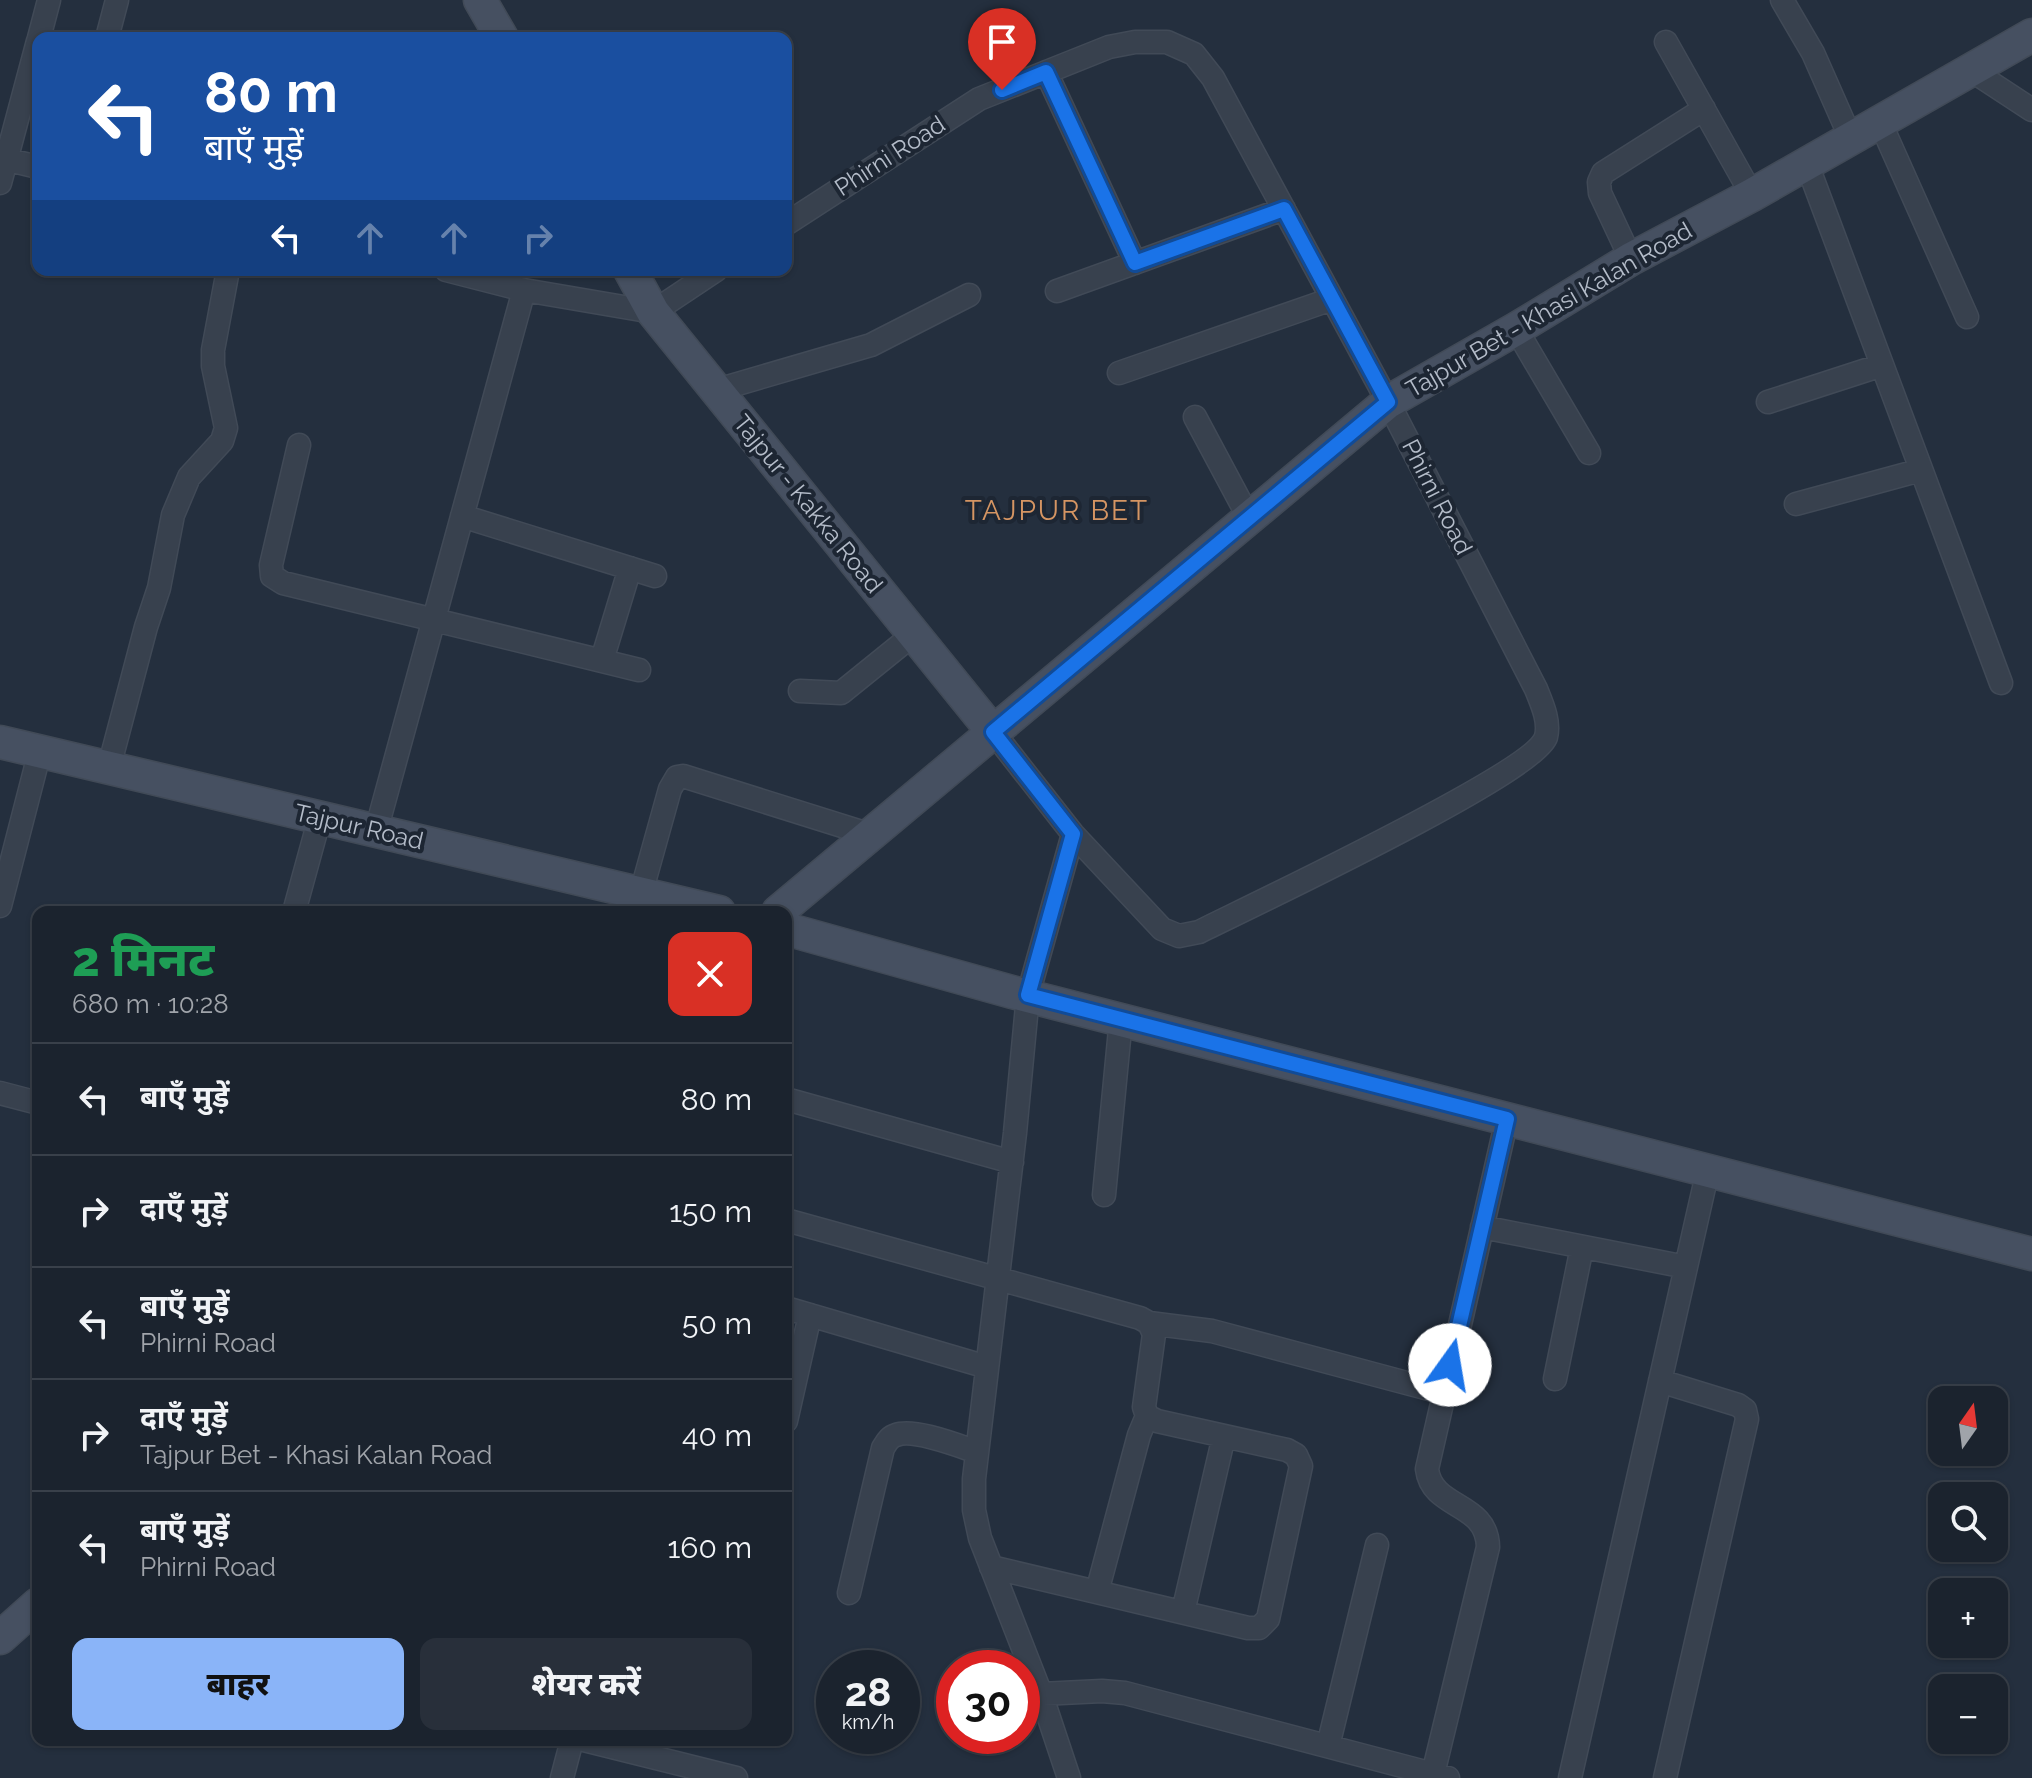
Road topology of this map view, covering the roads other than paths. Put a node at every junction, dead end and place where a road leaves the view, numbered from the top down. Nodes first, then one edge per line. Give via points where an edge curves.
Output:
1 (49, 0) edge
2 (117, 0) edge
3 (480, 0) edge
4 (1782, 0) edge
5 (40, 32) edge
6 (109, 32) edge
7 (499, 32) edge
8 (2032, 35) edge
9 (1666, 42) dead end
10 (32, 60) edge
11 (1971, 70) junction
12 (1046, 72) junction
13 (1704, 109) junction
14 (2032, 110) edge
15 (1880, 122) junction
16 (1851, 139) junction
17 (3, 158) edge
18 (1807, 164) junction
19 (32, 165) edge
20 (0, 183) edge
21 (1752, 195) junction
22 (1284, 209) junction
23 (792, 220) edge
24 (1631, 259) junction
25 (1135, 263) junction
26 (227, 276) edge
27 (469, 276) edge
28 (633, 276) edge
29 (707, 276) edge
30 (524, 290) junction
31 (1057, 291) dead end
32 (969, 295) dead end
33 (1332, 299) junction
34 (653, 312) junction
35 (1967, 317) dead end
36 (1516, 329) junction
37 (1882, 365) junction
38 (1119, 373) dead end
39 (717, 390) junction
40 (1388, 402) junction
41 (1768, 402) dead end
42 (1195, 417) dead end
43 (299, 445) dead end
44 (1589, 453) dead end
45 (1921, 470) junction
46 (1796, 504) dead end
47 (462, 516) junction
48 (1249, 518) junction
49 (630, 568) junction
50 (655, 576) dead end
51 (434, 619) junction
52 (914, 634) junction
53 (602, 660) junction
54 (639, 670) dead end
55 (2001, 683) dead end
56 (800, 691) dead end
57 (993, 732) junction
58 (0, 742) edge
59 (40, 751) junction
60 (109, 767) junction
61 (320, 817) junction
62 (376, 831) junction
63 (1073, 834) junction
64 (871, 835) junction
65 (641, 893) junction
66 (0, 906) edge
67 (296, 906) edge
68 (694, 906) edge
69 (785, 906) edge
70 (792, 931) edge
71 (1028, 995) junction
72 (1121, 1019) junction
73 (0, 1093) edge
74 (32, 1101) edge
75 (792, 1101) edge
76 (1507, 1119) junction
77 (1012, 1162) junction
78 (1708, 1170) junction
79 (1104, 1195) dead end
80 (792, 1222) edge
81 (1482, 1227) junction
82 (1582, 1247) junction
83 (2032, 1254) edge
84 (1686, 1267) junction
85 (998, 1280) junction
86 (792, 1310) edge
87 (810, 1315) junction
88 (1149, 1323) junction
89 (987, 1367) junction
90 (1555, 1379) dead end
91 (1660, 1381) junction
92 (1444, 1393) junction
93 (792, 1394) edge
94 (1147, 1416) junction
95 (1224, 1436) junction
96 (977, 1452) junction
97 (1377, 1545) dead end
98 (991, 1567) junction
99 (1097, 1592) junction
100 (849, 1593) dead end
101 (32, 1609) edge
102 (1183, 1612) junction
103 (0, 1638) edge
104 (1041, 1694) junction
105 (570, 1746) edge
106 (1328, 1746) junction
107 (638, 1747) edge
108 (657, 1768) edge
109 (1438, 1777) edge
110 (562, 1778) edge
111 (736, 1778) edge
112 (1069, 1778) edge
113 (1570, 1778) edge
114 (1665, 1778) edge

1 - 5 street
2 - 6 street
3 - 7 street
4 - 16 street via 1813,53
8 - 11 street, Tajpur Bet - Khasi Kalan Road
9 - 13 street
10 - 17 street
11 - 14 street
11 - 15 street, Tajpur Bet - Khasi Kalan Road
12 - 22 street, Phirni Road via 1135,42 1167,42 1194,54 1213,78
12 - 23 street, Phirni Road via 979,99
12 - 25 street
13 - 21 street
13 - 24 street via 1603,173 1600,193
15 - 16 street, Tajpur Bet - Khasi Kalan Road
15 - 35 street
16 - 18 street, Tajpur Bet - Khasi Kalan Road
17 - 19 street
17 - 20 street
18 - 21 street, Tajpur Bet - Khasi Kalan Road
18 - 37 street
21 - 24 street, Tajpur Bet - Khasi Kalan Road
22 - 25 street
22 - 33 street, Phirni Road
24 - 36 street, Tajpur Bet - Khasi Kalan Road
25 - 31 street
26 - 60 street via 213,350 226,428 222,441 189,477 173,515 159,588
27 - 30 street
28 - 34 street, Tajpur - Kakka Road
29 - 34 street
30 - 34 street
30 - 47 street
32 - 39 street via 871,345
33 - 38 street
33 - 40 street, Phirni Road
34 - 39 street, Tajpur - Kakka Road
36 - 40 street, Tajpur Bet - Khasi Kalan Road
36 - 44 street
37 - 41 street
37 - 45 street
39 - 52 street, Tajpur - Kakka Road
40 - 48 street, Tajpur Bet - Khasi Kalan Road
40 - 63 street, Phirni Road via 1536,689 1547,720 1545,739 1534,753 1439,812 1199,932 1179,936 1162,929
42 - 48 street
43 - 51 street via 272,576
45 - 46 street
45 - 55 street
47 - 49 street
47 - 51 street
48 - 57 street, Tajpur Bet - Khasi Kalan Road
49 - 50 street
49 - 53 street
51 - 53 street
51 - 62 street
52 - 56 street via 841,693
52 - 57 street, Tajpur - Kakka Road
53 - 54 street
57 - 63 street, Phirni Road
57 - 64 street, Tajpur Bet - Khasi Kalan Road
58 - 59 street, Tajpur Road
59 - 60 street, Tajpur Road
59 - 66 street
60 - 61 street, Tajpur Road
61 - 62 street, Tajpur Road
61 - 67 street
62 - 65 street, Tajpur Road
63 - 71 street
64 - 65 street via 677,777
64 - 69 street, Tajpur Bet - Khasi Kalan Road
65 - 68 street, Tajpur Road
70 - 71 street
71 - 72 street
71 - 77 street
72 - 76 street
72 - 79 street
73 - 74 street
75 - 77 street
76 - 78 street
76 - 81 street
77 - 85 street
78 - 83 street
78 - 84 street
80 - 85 street
81 - 82 street
81 - 92 street
82 - 84 street
82 - 90 street
84 - 91 street
85 - 88 street
85 - 89 street
86 - 87 street
87 - 89 street
87 - 93 street
88 - 92 street via 1212,1331
88 - 94 street via 1154,1334
89 - 96 street
91 - 113 street
91 - 114 street via 1738,1405 1747,1419
92 - 109 street via 1428,1482 1482,1522 1488,1547
94 - 95 street
94 - 99 street
95 - 102 street
95 - 102 street via 1287,1450 1301,1466 1268,1619 1259,1628 1248,1628
96 - 98 street via 974,1510
96 - 100 street via 917,1435 891,1437 883,1448
97 - 106 street
98 - 99 street
98 - 104 street
99 - 102 street
101 - 103 street
104 - 106 street via 1125,1693
104 - 112 street
105 - 110 street
106 - 109 street
107 - 108 street
108 - 111 street

